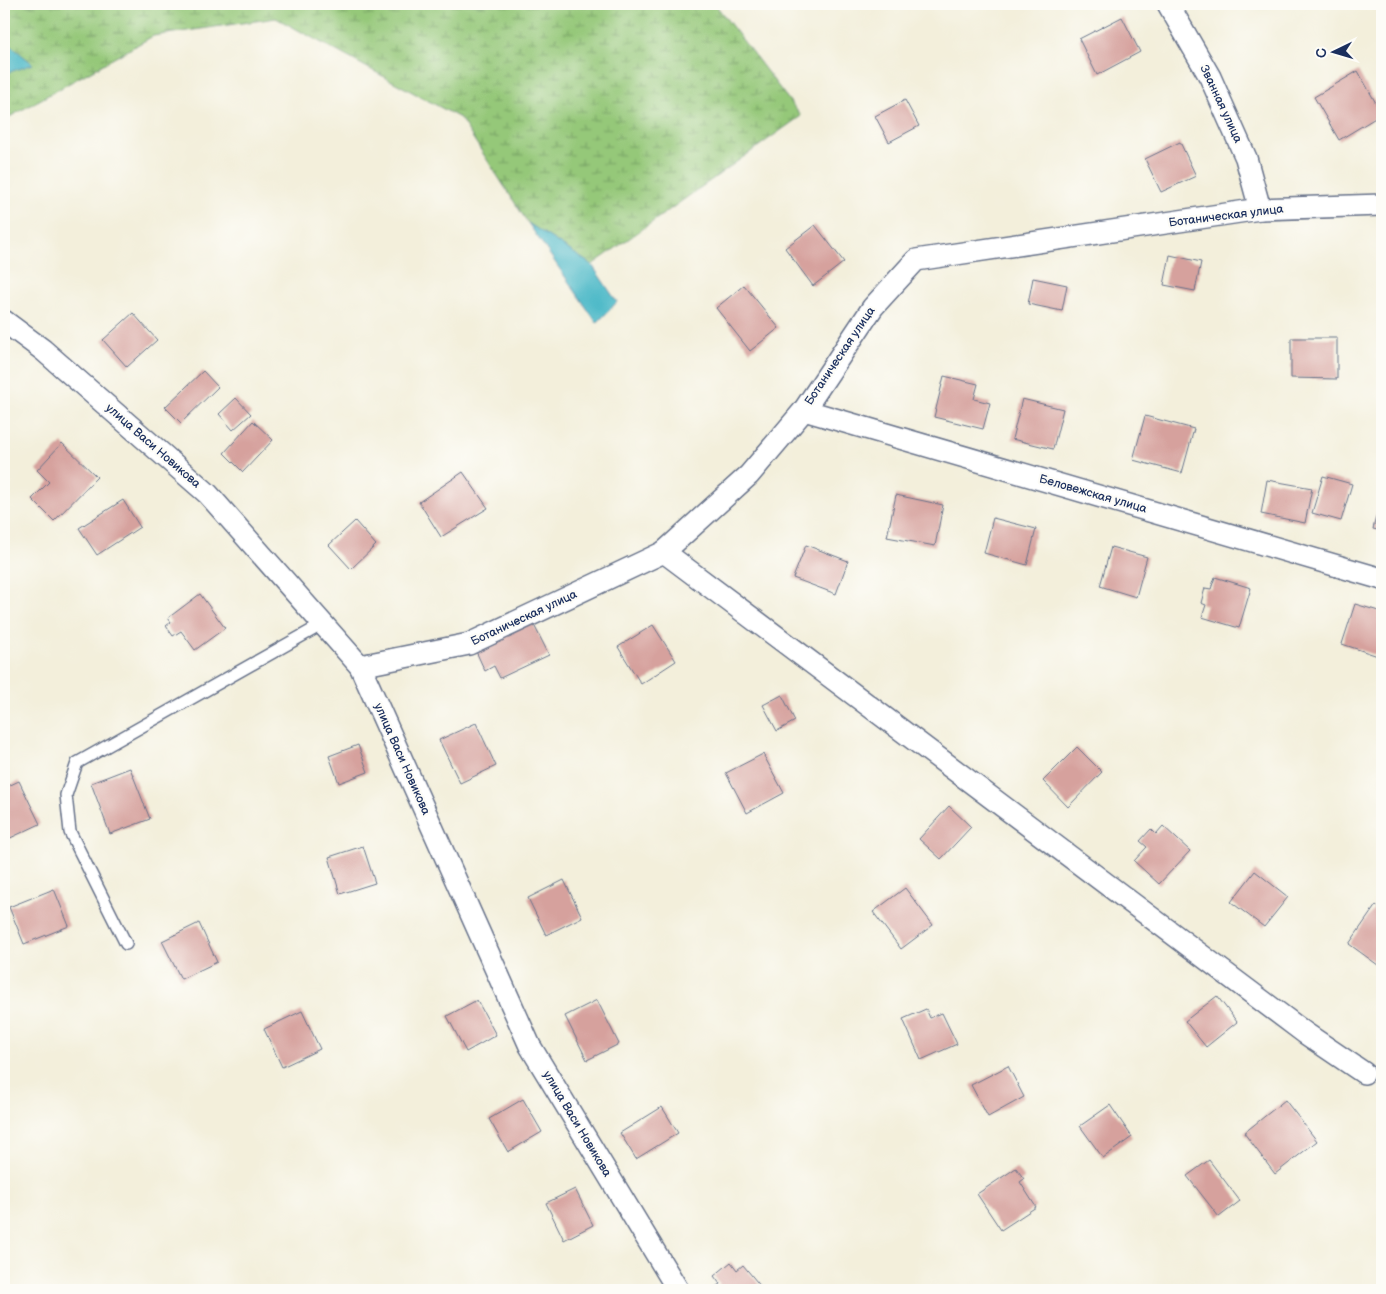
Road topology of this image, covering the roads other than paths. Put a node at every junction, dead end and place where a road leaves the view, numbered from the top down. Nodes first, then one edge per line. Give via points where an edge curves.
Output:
1 (1168, 4) edge
2 (1382, 205) edge
3 (1260, 209) junction
4 (4, 321) edge
5 (804, 410) junction
6 (664, 552) junction
7 (1382, 579) edge
8 (323, 624) junction
9 (360, 666) junction
10 (126, 944) dead end
11 (1364, 1073) dead end
12 (678, 1290) edge

1 - 3 street, Званная улица via 1214,86 1246,158
2 - 3 street, Ботаническая улица
3 - 5 street, Ботаническая улица via 916,260 873,308
4 - 8 street, улица Васи Новикова via 43,350 208,494
5 - 6 street, Ботаническая улица via 749,475
5 - 7 street, Беловежская улица
6 - 9 street, Ботаническая улица via 469,644
6 - 11 street via 1305,1033
8 - 9 street, улица Васи Новикова
8 - 10 lane via 77,763 66,795 70,832
9 - 12 street, улица Васи Новикова via 530,1046

